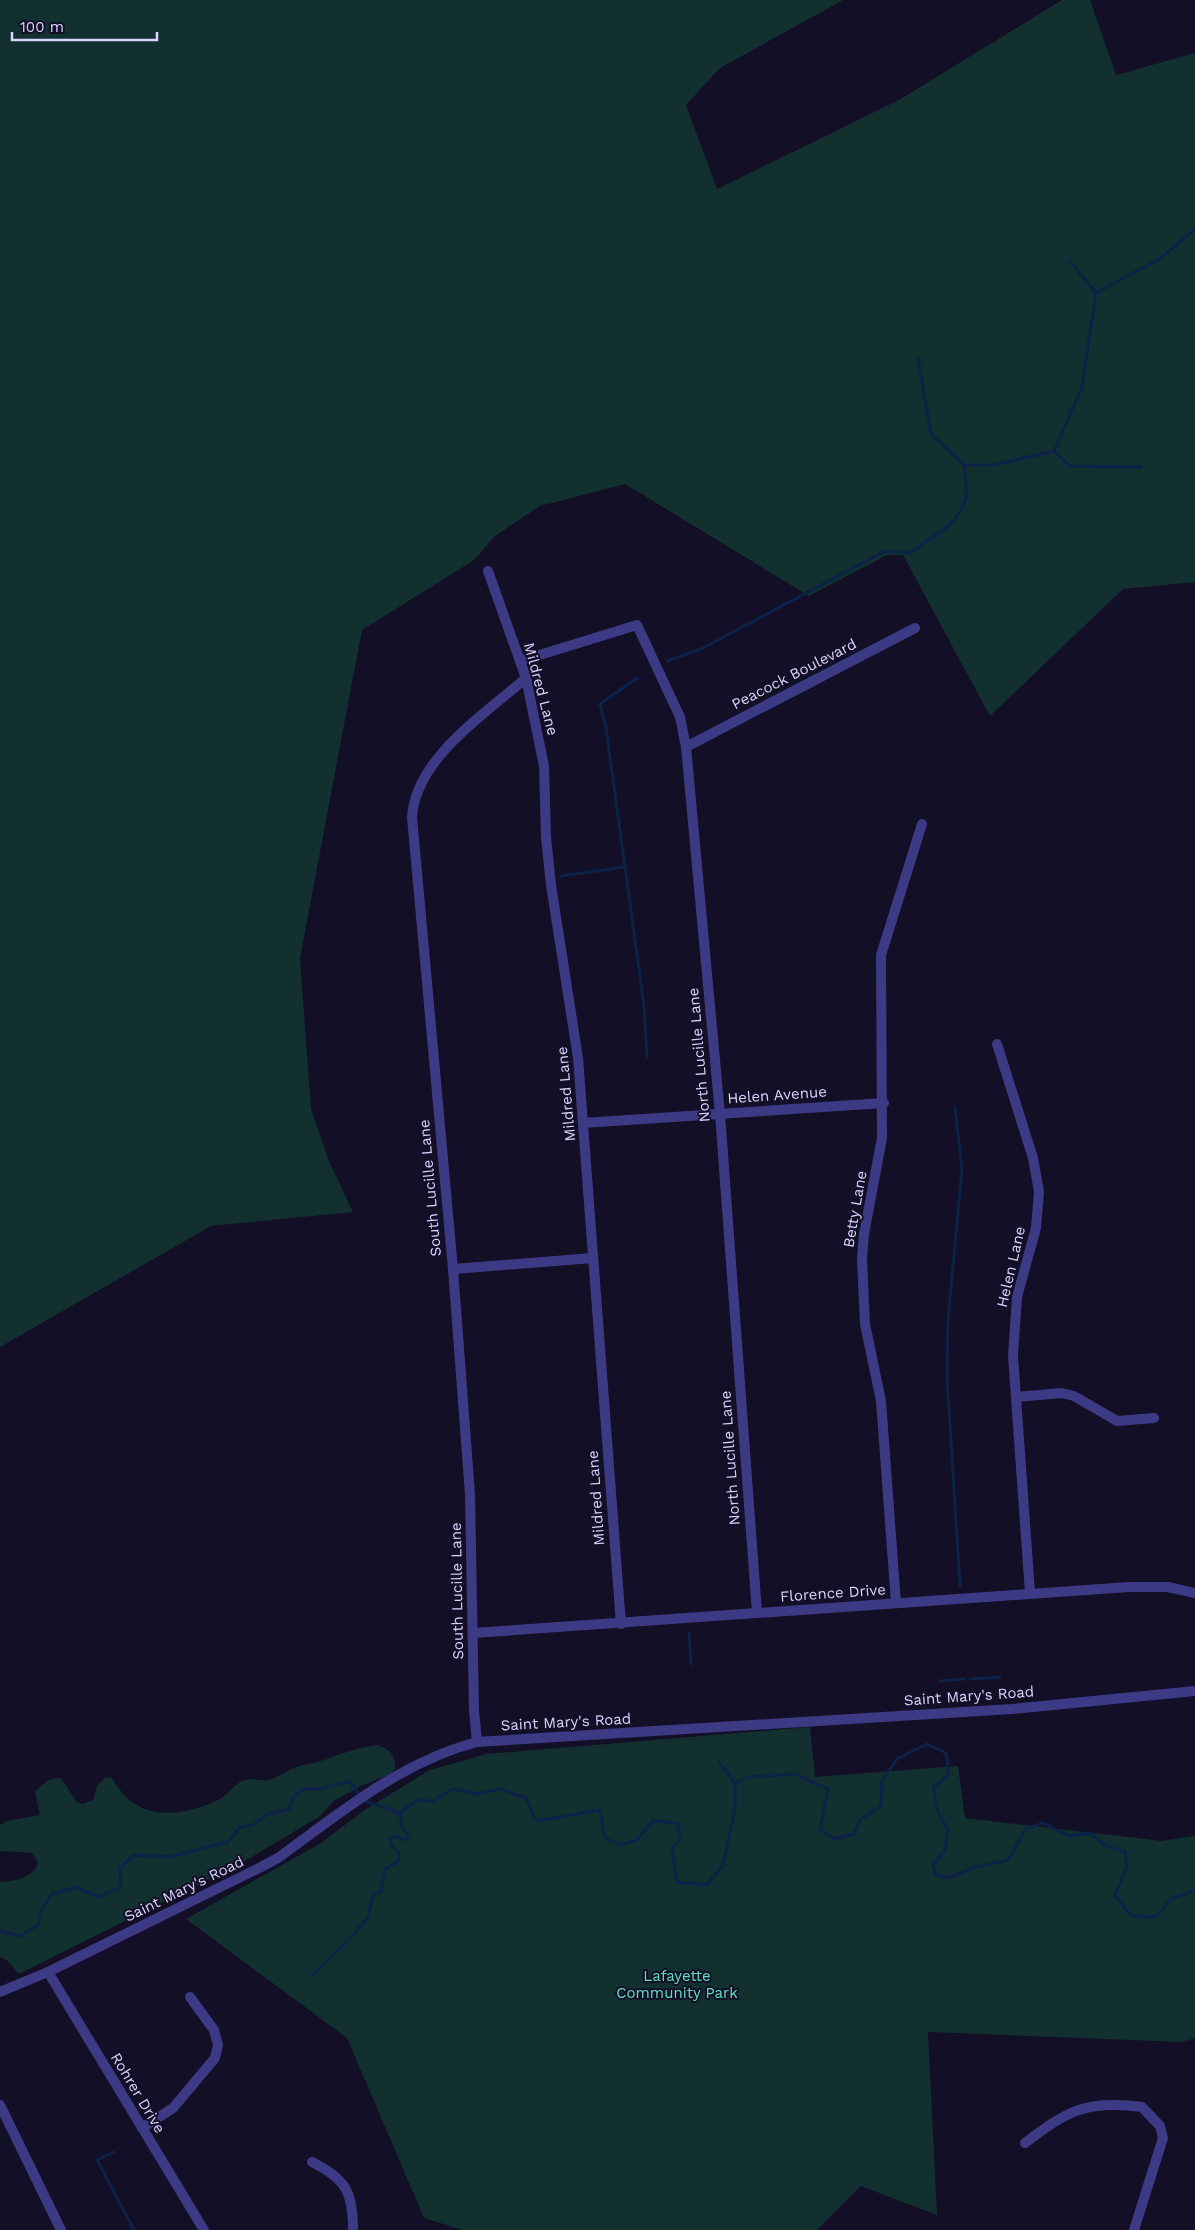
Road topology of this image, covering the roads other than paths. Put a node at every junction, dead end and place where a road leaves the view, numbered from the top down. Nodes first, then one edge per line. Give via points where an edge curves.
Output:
1 (488, 571) dead end
2 (914, 628) dead end
3 (520, 661) junction
4 (526, 678) junction
5 (686, 747) junction
6 (922, 824) dead end
7 (997, 1044) dead end
8 (884, 1103) junction
9 (720, 1114) junction
10 (583, 1123) junction
11 (593, 1258) junction
12 (453, 1269) junction
13 (1016, 1397) junction
14 (1154, 1418) dead end
15 (1030, 1593) junction
16 (1195, 1593) edge
17 (896, 1603) junction
18 (757, 1613) junction
19 (621, 1624) junction
20 (473, 1633) junction
21 (1195, 1691) edge
22 (477, 1742) junction
23 (48, 1972) junction
24 (0, 1992) edge
25 (190, 1996) dead end
26 (0, 2105) edge
27 (142, 2128) junction
28 (1025, 2143) dead end
29 (312, 2162) dead end
30 (61, 2230) edge
31 (204, 2230) edge
32 (353, 2230) edge
33 (1134, 2230) edge

1 - 3 street, Mildred Lane
2 - 5 street, Peacock Boulevard
3 - 4 street, Mildred Lane
3 - 5 street, North Lucille Lane via 637,625 680,717
4 - 10 street, Mildred Lane via 544,766 551,885 575,1024
4 - 12 street, South Lucille Lane via 439,755 422,779 412,803 413,843
5 - 9 street, North Lucille Lane
6 - 8 street, Betty Lane via 881,955
7 - 13 street, Helen Lane via 1033,1158 1039,1192 1036,1228 1015,1312 1013,1356
8 - 9 street, Helen Avenue
8 - 17 street, Betty Lane via 881,1151 862,1246 862,1291 865,1324 881,1401
9 - 10 street, Helen Avenue
9 - 18 street, North Lucille Lane
10 - 11 street, Mildred Lane
11 - 12 street
11 - 19 street, Mildred Lane
12 - 20 street, South Lucille Lane via 470,1494
13 - 14 street via 1062,1393 1074,1396 1116,1421
13 - 15 street, Helen Lane
15 - 16 street, Florence Drive via 1139,1587 1168,1587
15 - 17 street, Florence Drive
17 - 18 street, Florence Drive
18 - 19 street, Florence Drive
19 - 20 street, Florence Drive
20 - 22 street, South Lucille Lane
21 - 22 street, Saint Mary's Road via 1012,1709
22 - 23 street, Saint Mary's Road via 434,1756 378,1786 262,1867
23 - 24 street, Saint Mary's Road
23 - 27 street, Rohrer Drive
25 - 27 street via 214,2030 218,2045 215,2058 173,2108
26 - 30 street
27 - 31 street, Rohrer Drive
28 - 33 street via 1072,2110 1116,2103 1142,2107 1160,2126 1163,2138
29 - 32 street via 332,2172 345,2187 353,2206

